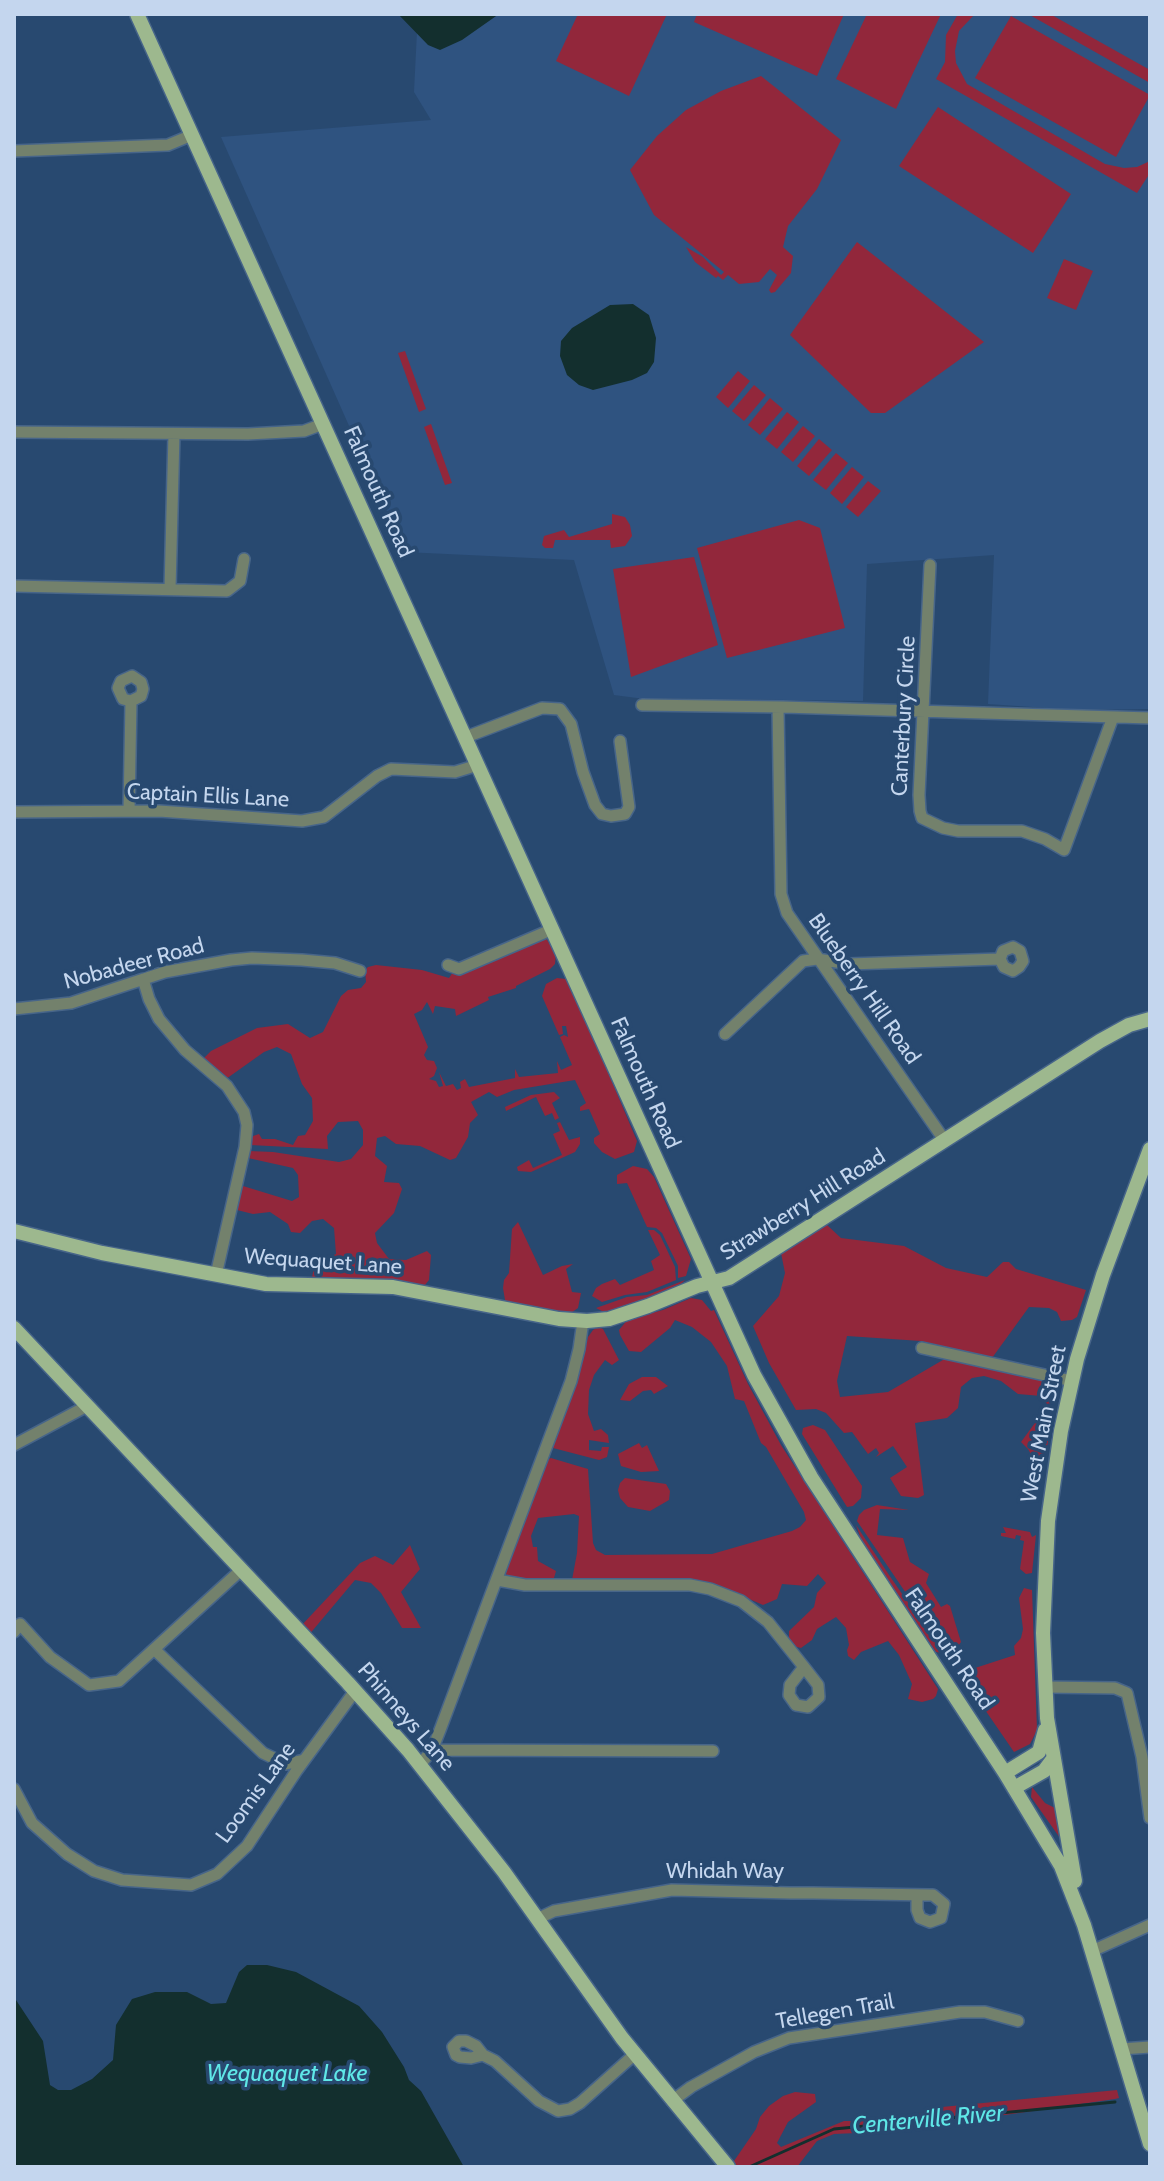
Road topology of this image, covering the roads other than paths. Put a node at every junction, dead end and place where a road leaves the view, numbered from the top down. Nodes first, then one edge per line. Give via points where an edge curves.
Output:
1 (137, 14) edge
2 (192, 135) junction
3 (14, 151) edge
4 (323, 424) junction
5 (14, 432) edge
6 (174, 434) junction
7 (244, 559) dead end
8 (930, 565) dead end
9 (14, 586) edge
10 (170, 589) junction
11 (131, 701) dead end
12 (642, 705) dead end
13 (778, 707) junction
14 (923, 710) junction
15 (1113, 717) junction
16 (1150, 718) edge
17 (466, 737) junction
18 (620, 741) dead end
19 (478, 765) junction
20 (129, 811) junction
21 (14, 812) edge
22 (553, 929) junction
23 (817, 959) junction
24 (1000, 959) dead end
25 (448, 965) dead end
26 (360, 971) dead end
27 (143, 979) junction
28 (14, 1009) edge
29 (1150, 1019) edge
30 (725, 1034) dead end
31 (945, 1141) junction
32 (1150, 1149) edge
33 (1146, 1170) edge
34 (14, 1231) edge
35 (216, 1275) junction
36 (711, 1284) junction
37 (583, 1321) junction
38 (14, 1328) edge
39 (922, 1348) dead end
40 (1072, 1381) junction
41 (87, 1406) junction
42 (14, 1445) edge
43 (241, 1570) junction
44 (497, 1580) junction
45 (14, 1632) edge
46 (155, 1650) junction
47 (804, 1667) dead end
48 (1045, 1687) junction
49 (355, 1691) junction
50 (1047, 1718) junction
51 (432, 1750) junction
52 (713, 1751) dead end
53 (1053, 1759) junction
54 (305, 1760) junction
55 (420, 1765) junction
56 (1005, 1773) junction
57 (1014, 1788) junction
58 (14, 1789) edge
59 (1150, 1818) edge
60 (917, 1895) dead end
61 (537, 1919) junction
62 (1084, 1925) junction
63 (1150, 1925) edge
64 (1092, 1951) junction
65 (1018, 2021) dead end
66 (1150, 2047) edge
67 (1121, 2049) junction
68 (635, 2054) junction
69 (483, 2055) dead end
70 (672, 2101) junction
71 (1150, 2144) edge
72 (728, 2167) edge

1 - 2 main road, Falmouth Road
2 - 3 street via 168,145
2 - 4 main road, Falmouth Road
4 - 6 street via 304,431
4 - 17 main road, Falmouth Road
5 - 6 street
6 - 10 street
7 - 10 street via 240,581 227,591
8 - 14 street, Canterbury Circle
9 - 10 street
11 - 20 street
12 - 13 street
13 - 14 street
13 - 23 street, Blueberry Hill Road via 781,894
14 - 15 street
14 - 15 street, Canterbury Circle via 922,818 958,831 1022,831 1064,850
15 - 16 street
17 - 18 street via 537,709 560,709 571,724 593,800 602,814 611,816 625,814 629,807
17 - 19 main road, Falmouth Road
19 - 20 street, Captain Ellis Lane via 455,772 391,769 333,811 313,819
19 - 22 main road, Falmouth Road
20 - 21 street, Captain Ellis Lane
22 - 25 street via 459,969
22 - 36 main road, Falmouth Road
23 - 24 street via 849,964
23 - 30 street via 792,968
23 - 31 street, Blueberry Hill Road
26 - 27 street, Nobadeer Road via 327,962 252,958
27 - 28 street, Nobadeer Road via 71,1003
27 - 35 street via 159,1019 227,1086 244,1112 245,1147
29 - 31 main road, Strawberry Hill Road via 1116,1031
31 - 36 main road, Strawberry Hill Road via 729,1278
32 - 33 main road, West Main Street
33 - 40 main road, West Main Street via 1093,1305
34 - 35 main road, Wequaquet Lane
35 - 37 main road, Wequaquet Lane via 282,1285 409,1289
36 - 37 main road, Strawberry Hill Road via 628,1314
36 - 56 main road, Falmouth Road via 811,1477
37 - 44 street via 571,1381
38 - 41 main road, Phinneys Lane
39 - 40 street
40 - 48 main road, West Main Street via 1048,1521
41 - 42 street
41 - 43 main road, Phinneys Lane
43 - 46 street
43 - 49 main road, Phinneys Lane
44 - 47 street via 710,1589 731,1595 763,1616
44 - 51 street
45 - 46 street via 20,1624 66,1671 93,1686 119,1681
46 - 54 street via 263,1753 286,1764
48 - 50 main road, West Main Street
48 - 59 street via 1115,1688 1127,1693
49 - 54 street, Loomis Lane
49 - 55 main road, Phinneys Lane
50 - 53 main road, West Main Street
50 - 56 main road, West Main Street via 1041,1750
51 - 52 street
51 - 55 street
53 - 57 main road via 1044,1771
53 - 62 main road, West Main Street
54 - 58 street, Loomis Lane via 247,1846 217,1874 191,1885 122,1880 94,1871 32,1823
55 - 61 main road, Phinneys Lane
56 - 57 main road, Falmouth Road
57 - 62 main road, Falmouth Road via 1061,1866
60 - 61 street, Whidah Way via 672,1890 554,1911
61 - 68 main road, Phinneys Lane
62 - 64 main road, Falmouth Road
63 - 64 street
64 - 67 main road, Falmouth Road
65 - 70 street, Tellegen Trail via 960,2012 789,2038 754,2052
66 - 67 street
67 - 71 main road, Falmouth Road
68 - 69 street via 580,2103 558,2111
68 - 70 main road, Phinneys Lane
70 - 72 main road, Phinneys Lane

